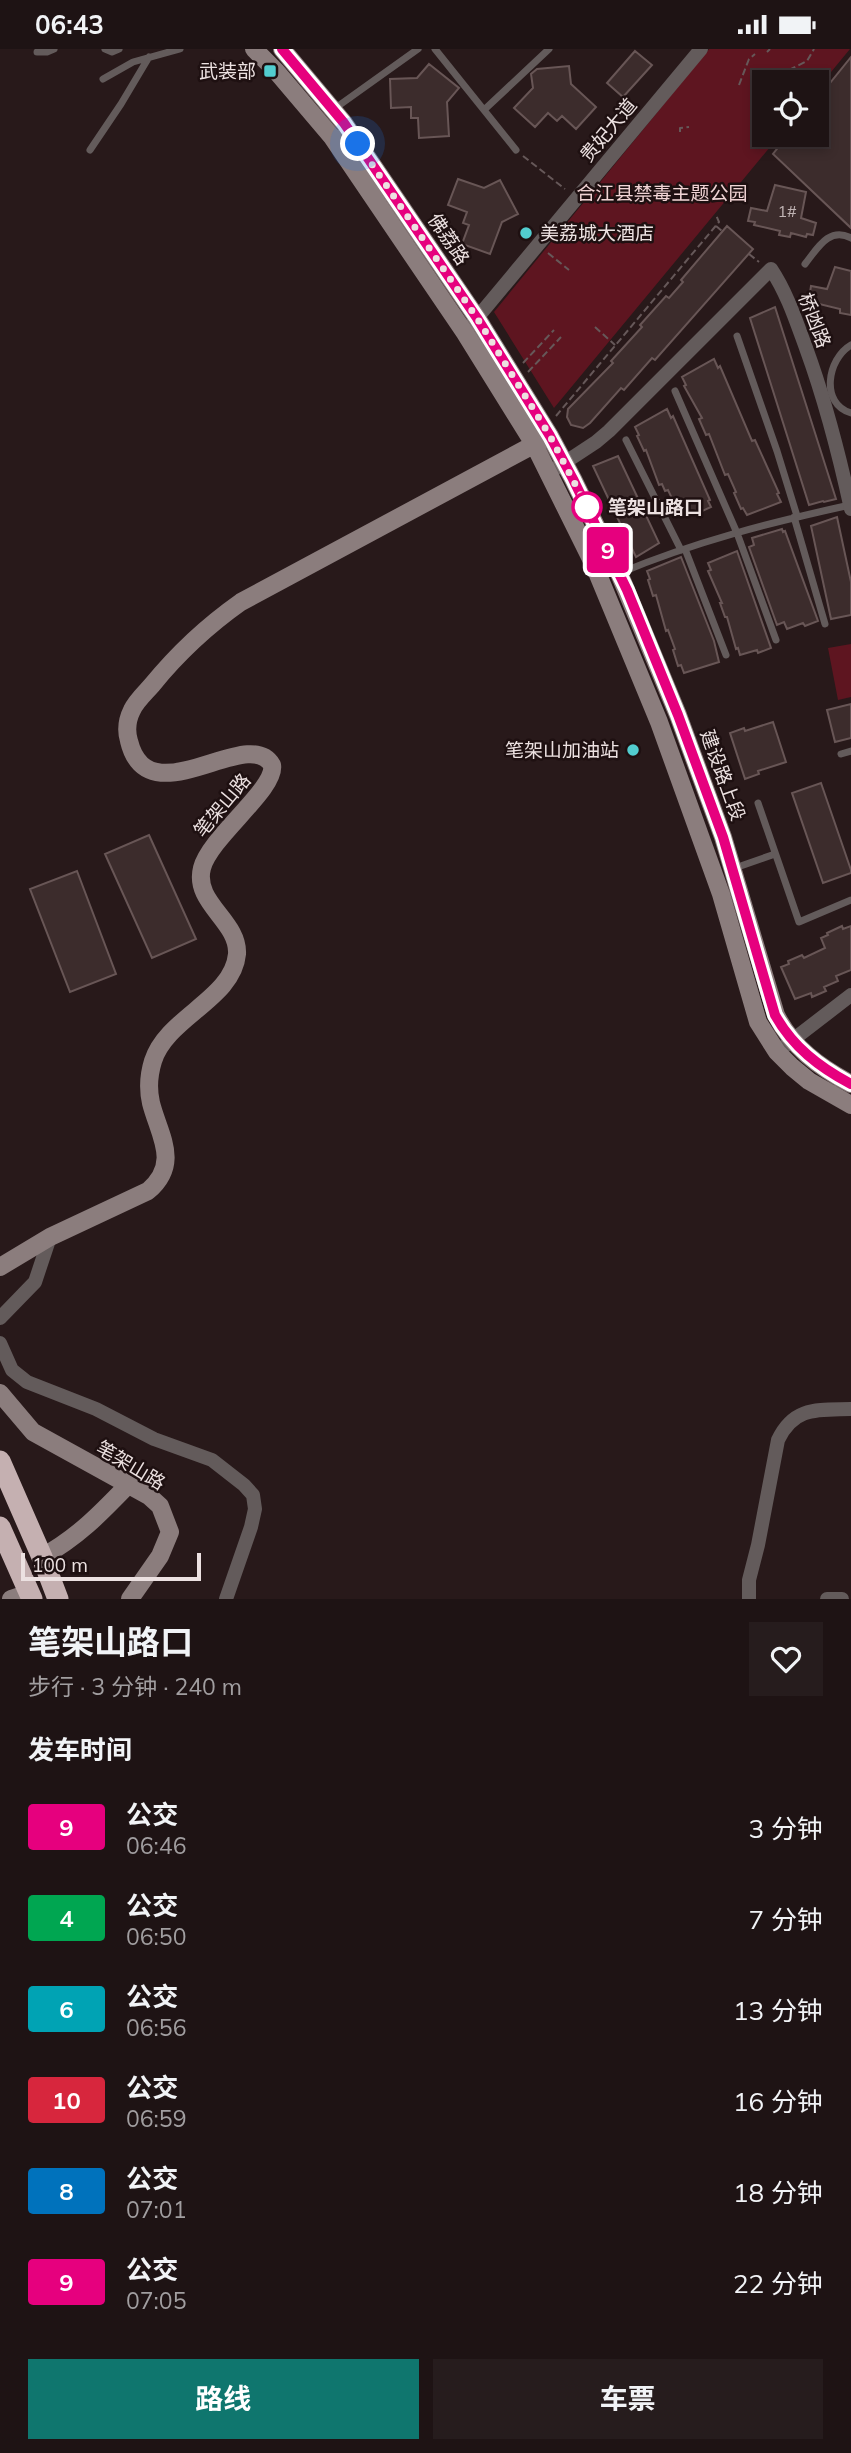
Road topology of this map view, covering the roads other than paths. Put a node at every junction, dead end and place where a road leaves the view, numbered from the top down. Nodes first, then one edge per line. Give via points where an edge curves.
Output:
1 (54, 49) edge
2 (105, 49) edge
3 (119, 49) edge
4 (180, 49) edge
5 (254, 49) edge
6 (282, 49) edge
7 (418, 49) edge
8 (435, 49) edge
9 (548, 49) edge
10 (701, 49) edge
11 (37, 52) dead end
12 (149, 57) junction
13 (103, 79) dead end
14 (333, 110) junction
15 (484, 110) junction
16 (90, 151) dead end
17 (516, 151) road end
18 (851, 238) edge
19 (805, 264) dead end
20 (477, 318) junction
21 (465, 333) junction
22 (737, 336) dead end
23 (851, 345) edge
24 (675, 391) dead end
25 (851, 413) edge
26 (542, 440) junction
27 (626, 440) dead end
28 (565, 464) junction
29 (549, 473) junction
30 (851, 507) edge
31 (796, 517) junction
32 (737, 533) junction
33 (683, 550) junction
34 (620, 573) junction
35 (825, 624) dead end
36 (776, 640) dead end
37 (726, 655) dead end
38 (851, 751) edge
39 (841, 754) dead end
40 (758, 803) dead end
41 (775, 854) junction
42 (733, 868) junction
43 (715, 874) junction
44 (851, 900) edge
45 (851, 995) edge
46 (792, 1041) junction
47 (777, 1052) junction
48 (851, 1084) edge
49 (851, 1105) edge
50 (50, 1237) junction
51 (0, 1267) edge
52 (0, 1318) edge
53 (0, 1343) edge
54 (0, 1393) edge
55 (851, 1409) edge
56 (0, 1461) edge
57 (128, 1485) junction
58 (0, 1527) edge
59 (42, 1557) junction
60 (24, 1597) edge
61 (58, 1599) edge
62 (130, 1599) edge
63 (226, 1599) edge
64 (749, 1599) edge
65 (827, 1599) edge
66 (842, 1599) edge

1 - 11 lane
2 - 3 lane
4 - 12 lane
5 - 21 main road, 佛荔路 via 331,137
6 - 14 main road, 佛荔路
7 - 14 lane
8 - 15 lane
9 - 15 lane
10 - 20 street, 贵妃大道
12 - 13 lane
12 - 16 lane
14 - 20 main road, 佛荔路
15 - 17 lane
18 - 19 lane via 841,234 828,237
20 - 21 street, 贵妃大道
20 - 26 main road, 佛荔路
21 - 26 main road, 佛荔路
22 - 31 lane
23 - 25 lane via 837,357 830,388 837,406
24 - 32 lane
26 - 28 main road, 佛荔路
26 - 29 main road, 佛荔路
26 - 50 main road, 笔架山路 via 241,602 189,643 133,708 129,740 135,756 150,770 186,771 253,754 270,761 273,774 211,850 201,870 207,899 231,932 237,955 226,981 169,1033 154,1058 150,1095 165,1147 158,1182
27 - 33 lane
28 - 29 street
28 - 30 street, 桥凼路 via 609,431 771,269 814,371
28 - 34 main road, 建设路上段
29 - 43 main road via 629,644
30 - 31 lane
31 - 32 lane
31 - 35 lane
32 - 33 lane
32 - 36 lane
33 - 34 lane
33 - 37 lane
34 - 42 main road, 建设路上段
38 - 39 lane
40 - 41 lane
41 - 42 lane
41 - 44 lane via 799,922
42 - 43 lane
42 - 46 main road, 建设路上段 via 775,1015
43 - 47 main road via 758,1022
45 - 46 street
46 - 47 street
46 - 48 main road, 建设路上段 via 820,1066
47 - 49 main road via 809,1081
50 - 51 main road, 笔架山路
50 - 52 street via 35,1282
53 - 63 street via 12,1370 27,1382 212,1460 253,1495 251,1527
54 - 57 main road, 笔架山路 via 33,1432
55 - 64 street via 793,1417 778,1440 748,1580
56 - 59 highway
57 - 59 main road via 90,1525
57 - 62 main road, 笔架山路 via 160,1506 170,1532
58 - 60 highway
59 - 61 highway
65 - 66 street

